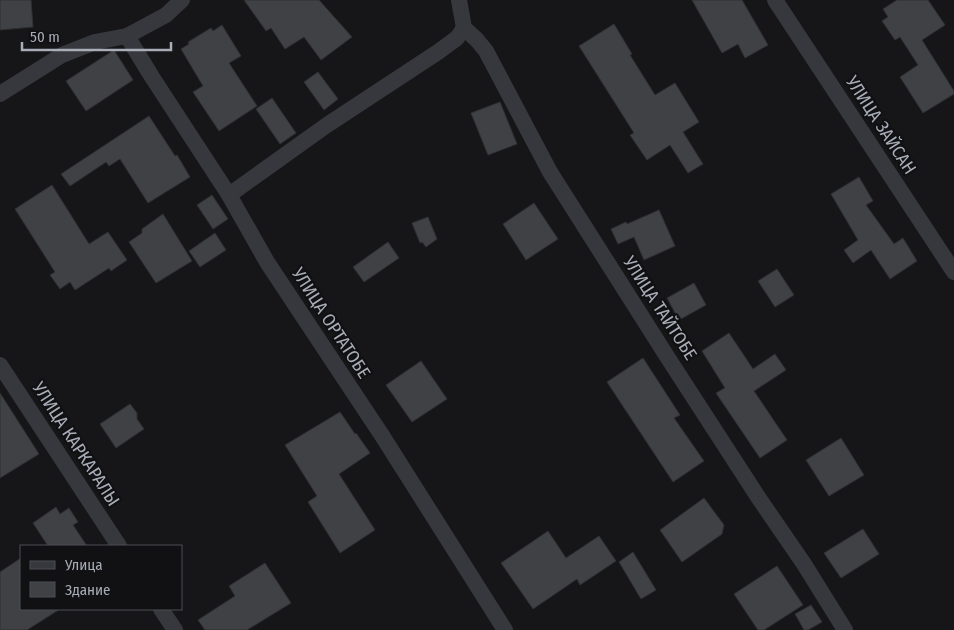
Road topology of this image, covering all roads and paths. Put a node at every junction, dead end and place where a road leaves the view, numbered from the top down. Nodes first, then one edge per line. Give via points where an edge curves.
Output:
1 (182, 0) edge
2 (459, 0) edge
3 (775, 0) edge
4 (464, 28) junction
5 (127, 36) junction
6 (0, 94) edge
7 (229, 195) junction
8 (954, 272) edge
9 (0, 365) edge
10 (119, 545) edge
11 (162, 610) edge
12 (175, 630) edge
13 (505, 630) edge
14 (845, 630) edge

1 - 5 street via 166,15
2 - 4 street
3 - 8 street, УЛИЦА ЗАЙСАН
4 - 7 street via 457,38 438,52
4 - 14 street, УЛИЦА ТАЙТОБЕ via 486,52 550,172
5 - 6 street via 95,42 62,54
5 - 7 street, УЛИЦА ОРТАТОБЕ
7 - 13 street, УЛИЦА ОРТАТОБЕ via 267,262
9 - 10 street, УЛИЦА КАРКАРАЛЫ
11 - 12 street

